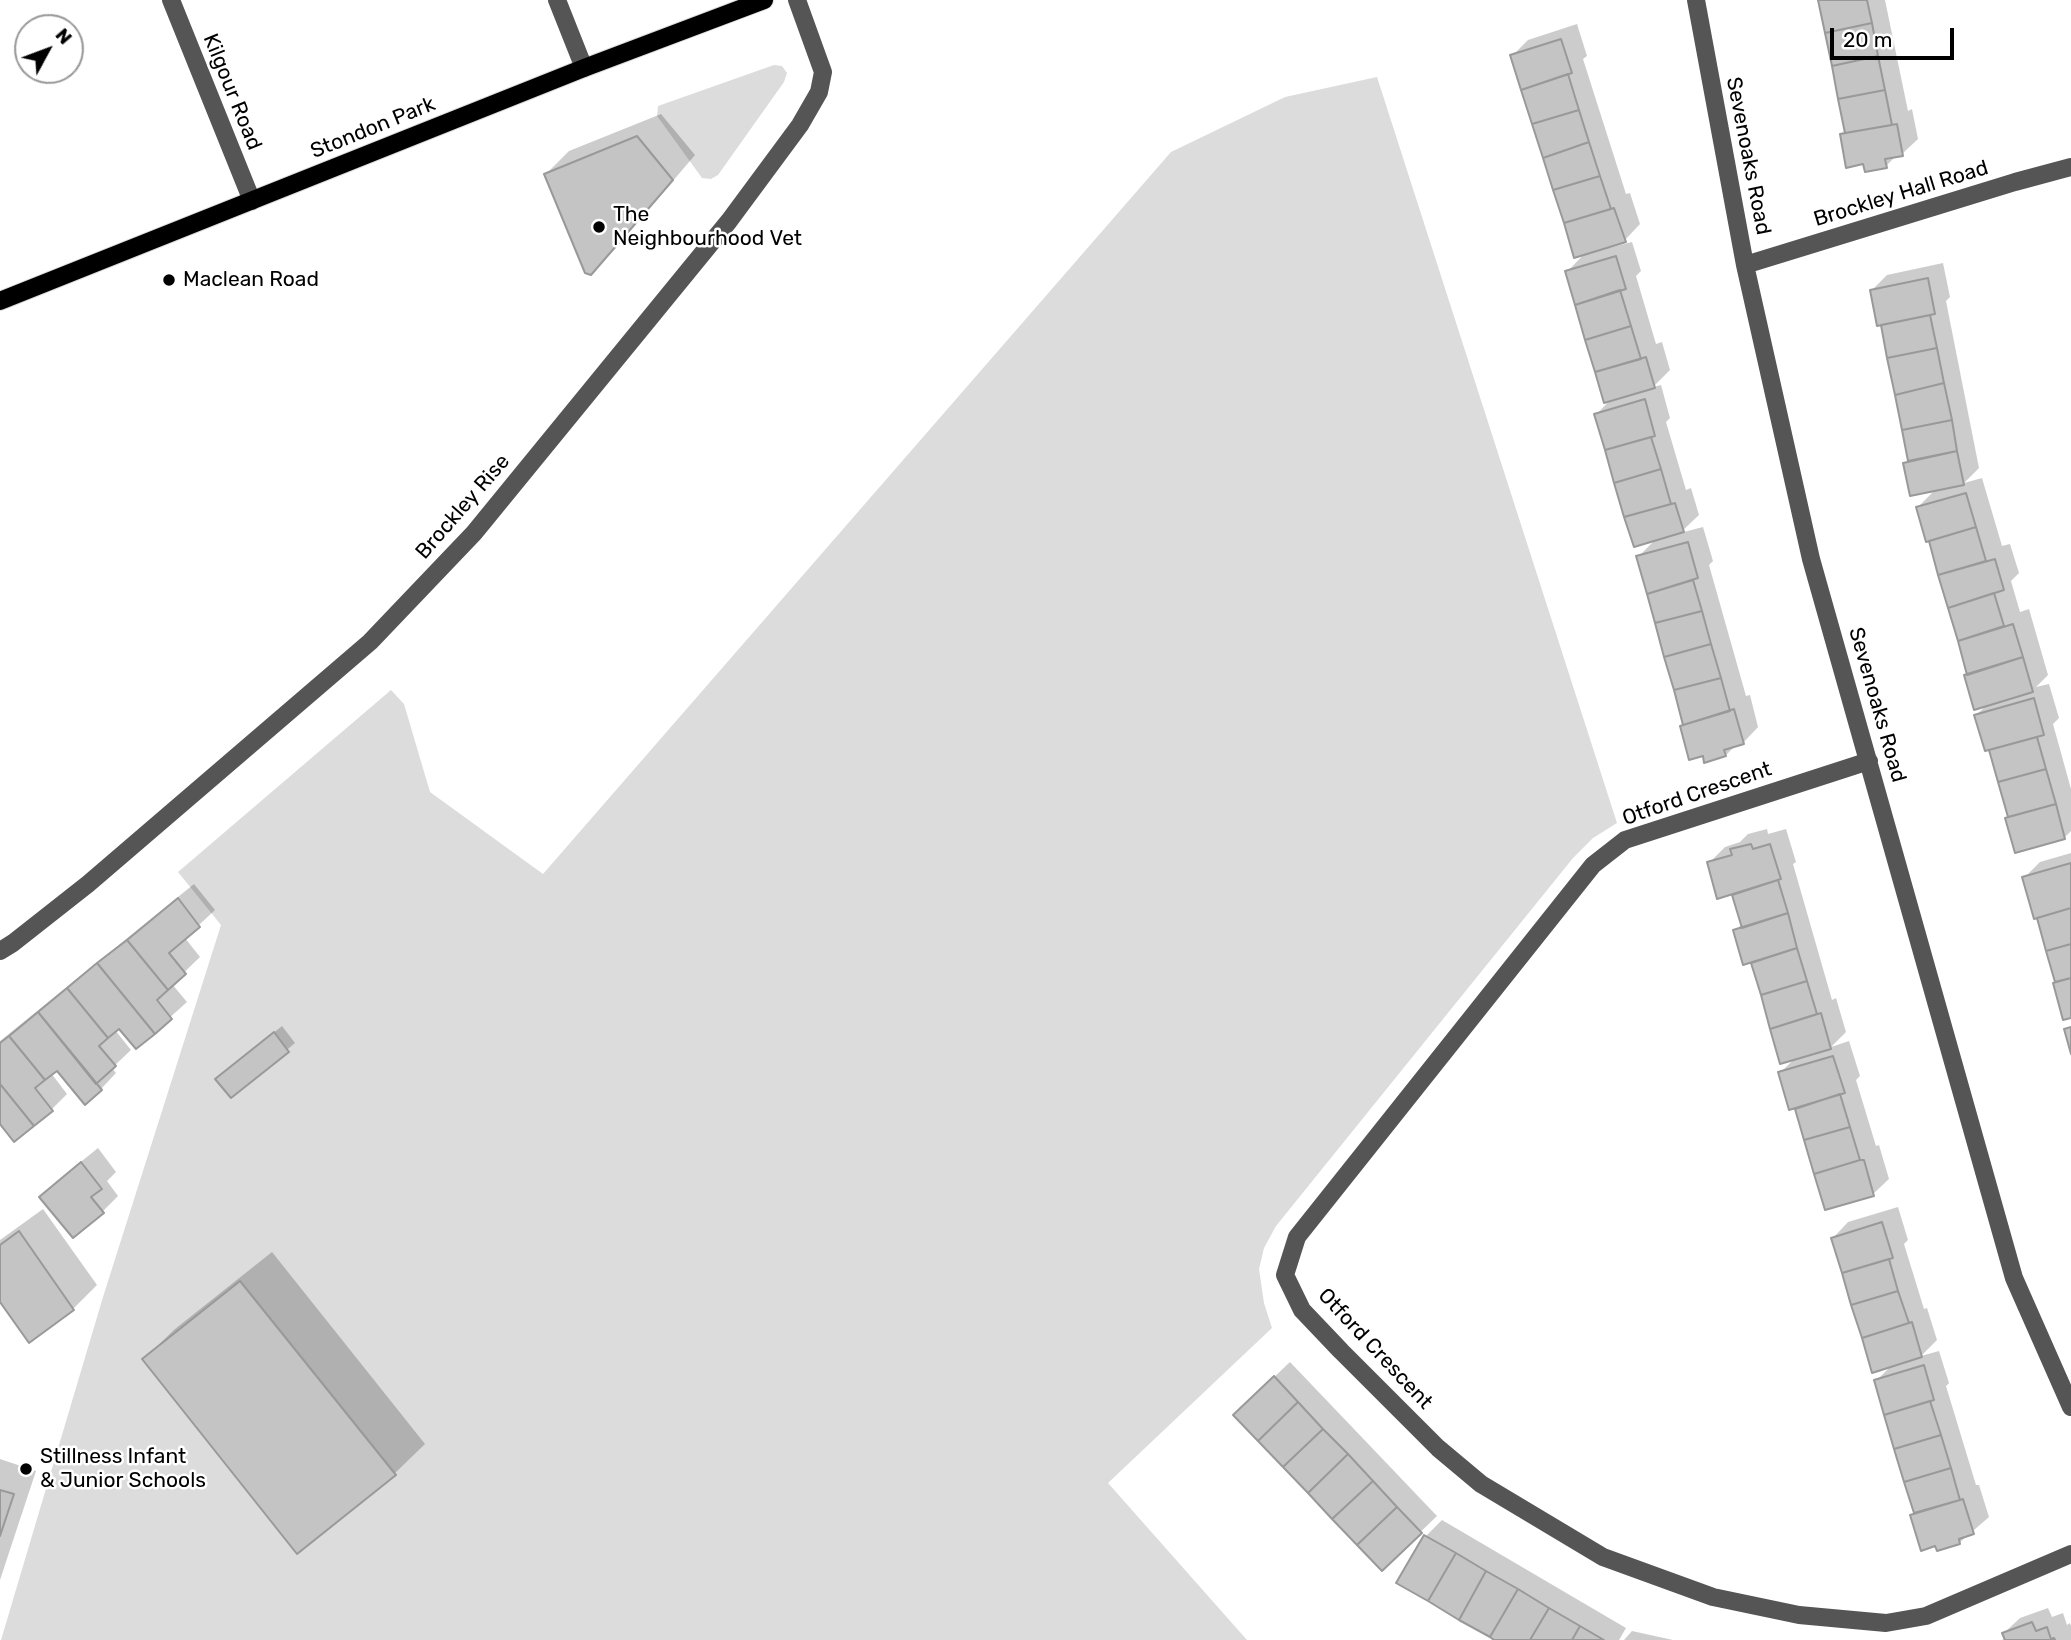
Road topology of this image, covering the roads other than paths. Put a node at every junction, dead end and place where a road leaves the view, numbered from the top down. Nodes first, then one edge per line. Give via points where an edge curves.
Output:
1 (171, 0) edge
2 (557, 0) edge
3 (764, 0) edge
4 (797, 0) edge
5 (1696, 0) edge
6 (584, 68) junction
7 (2071, 167) edge
8 (251, 201) junction
9 (1745, 265) junction
10 (0, 301) edge
11 (1870, 761) junction
12 (0, 951) edge
13 (2071, 1407) edge
14 (2071, 1554) edge

1 - 8 street, Kilgour Road
2 - 6 street
3 - 6 main road, Stondon Park
4 - 12 street, Brockley Rise via 823,72 819,92 800,125 729,221 474,533 370,642 88,884
5 - 9 street, Sevenoaks Road
6 - 8 main road, Stondon Park
7 - 9 street, Brockley Hall Road
8 - 10 main road, Stondon Park
9 - 11 street, Sevenoaks Road via 1811,559
11 - 13 street, Sevenoaks Road via 2014,1278
11 - 14 street, Otford Crescent via 1625,840 1593,865 1297,1237 1285,1275 1302,1310 1438,1448 1481,1484 1603,1557 1713,1597 1798,1615 1886,1623 1926,1616

